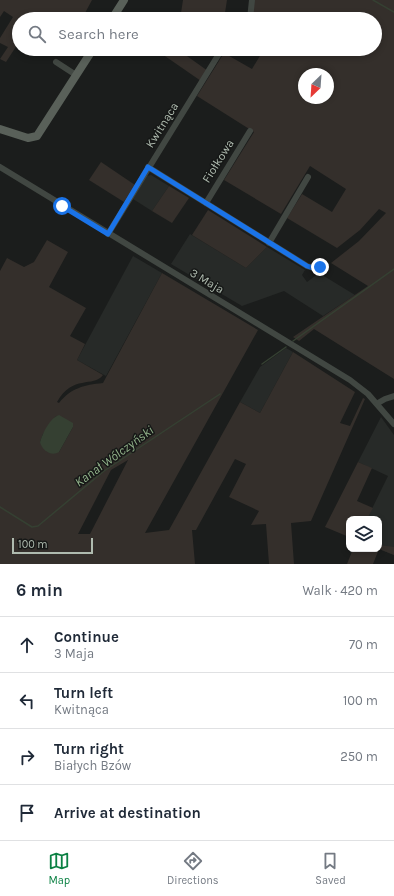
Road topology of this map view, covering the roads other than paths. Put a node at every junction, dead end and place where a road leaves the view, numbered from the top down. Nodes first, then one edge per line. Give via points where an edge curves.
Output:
1 (124, 0) edge
2 (252, 0) edge
3 (116, 12) edge
4 (251, 12) edge
5 (88, 56) edge
6 (218, 56) edge
7 (56, 62) dead end
8 (76, 75) junction
9 (0, 128) edge
10 (250, 131) dead end
11 (0, 167) edge
12 (148, 167) junction
13 (308, 178) dead end
14 (206, 203) junction
15 (108, 234) junction
16 (269, 243) junction
17 (320, 267) dead end
18 (394, 396) edge
19 (378, 404) junction
20 (394, 424) edge

1 - 3 main road
2 - 4 street
5 - 8 main road
6 - 12 street, Kwitnąca
7 - 8 street
8 - 9 main road via 37,136 28,138
10 - 14 street, Fiołkowa
11 - 15 street, 3 Maja
12 - 14 street
12 - 15 street, Kwitnąca
13 - 16 street
14 - 16 street
15 - 19 street, 3 Maja via 350,380
16 - 17 street via 310,267
18 - 19 street
19 - 20 street, 3 Maja

